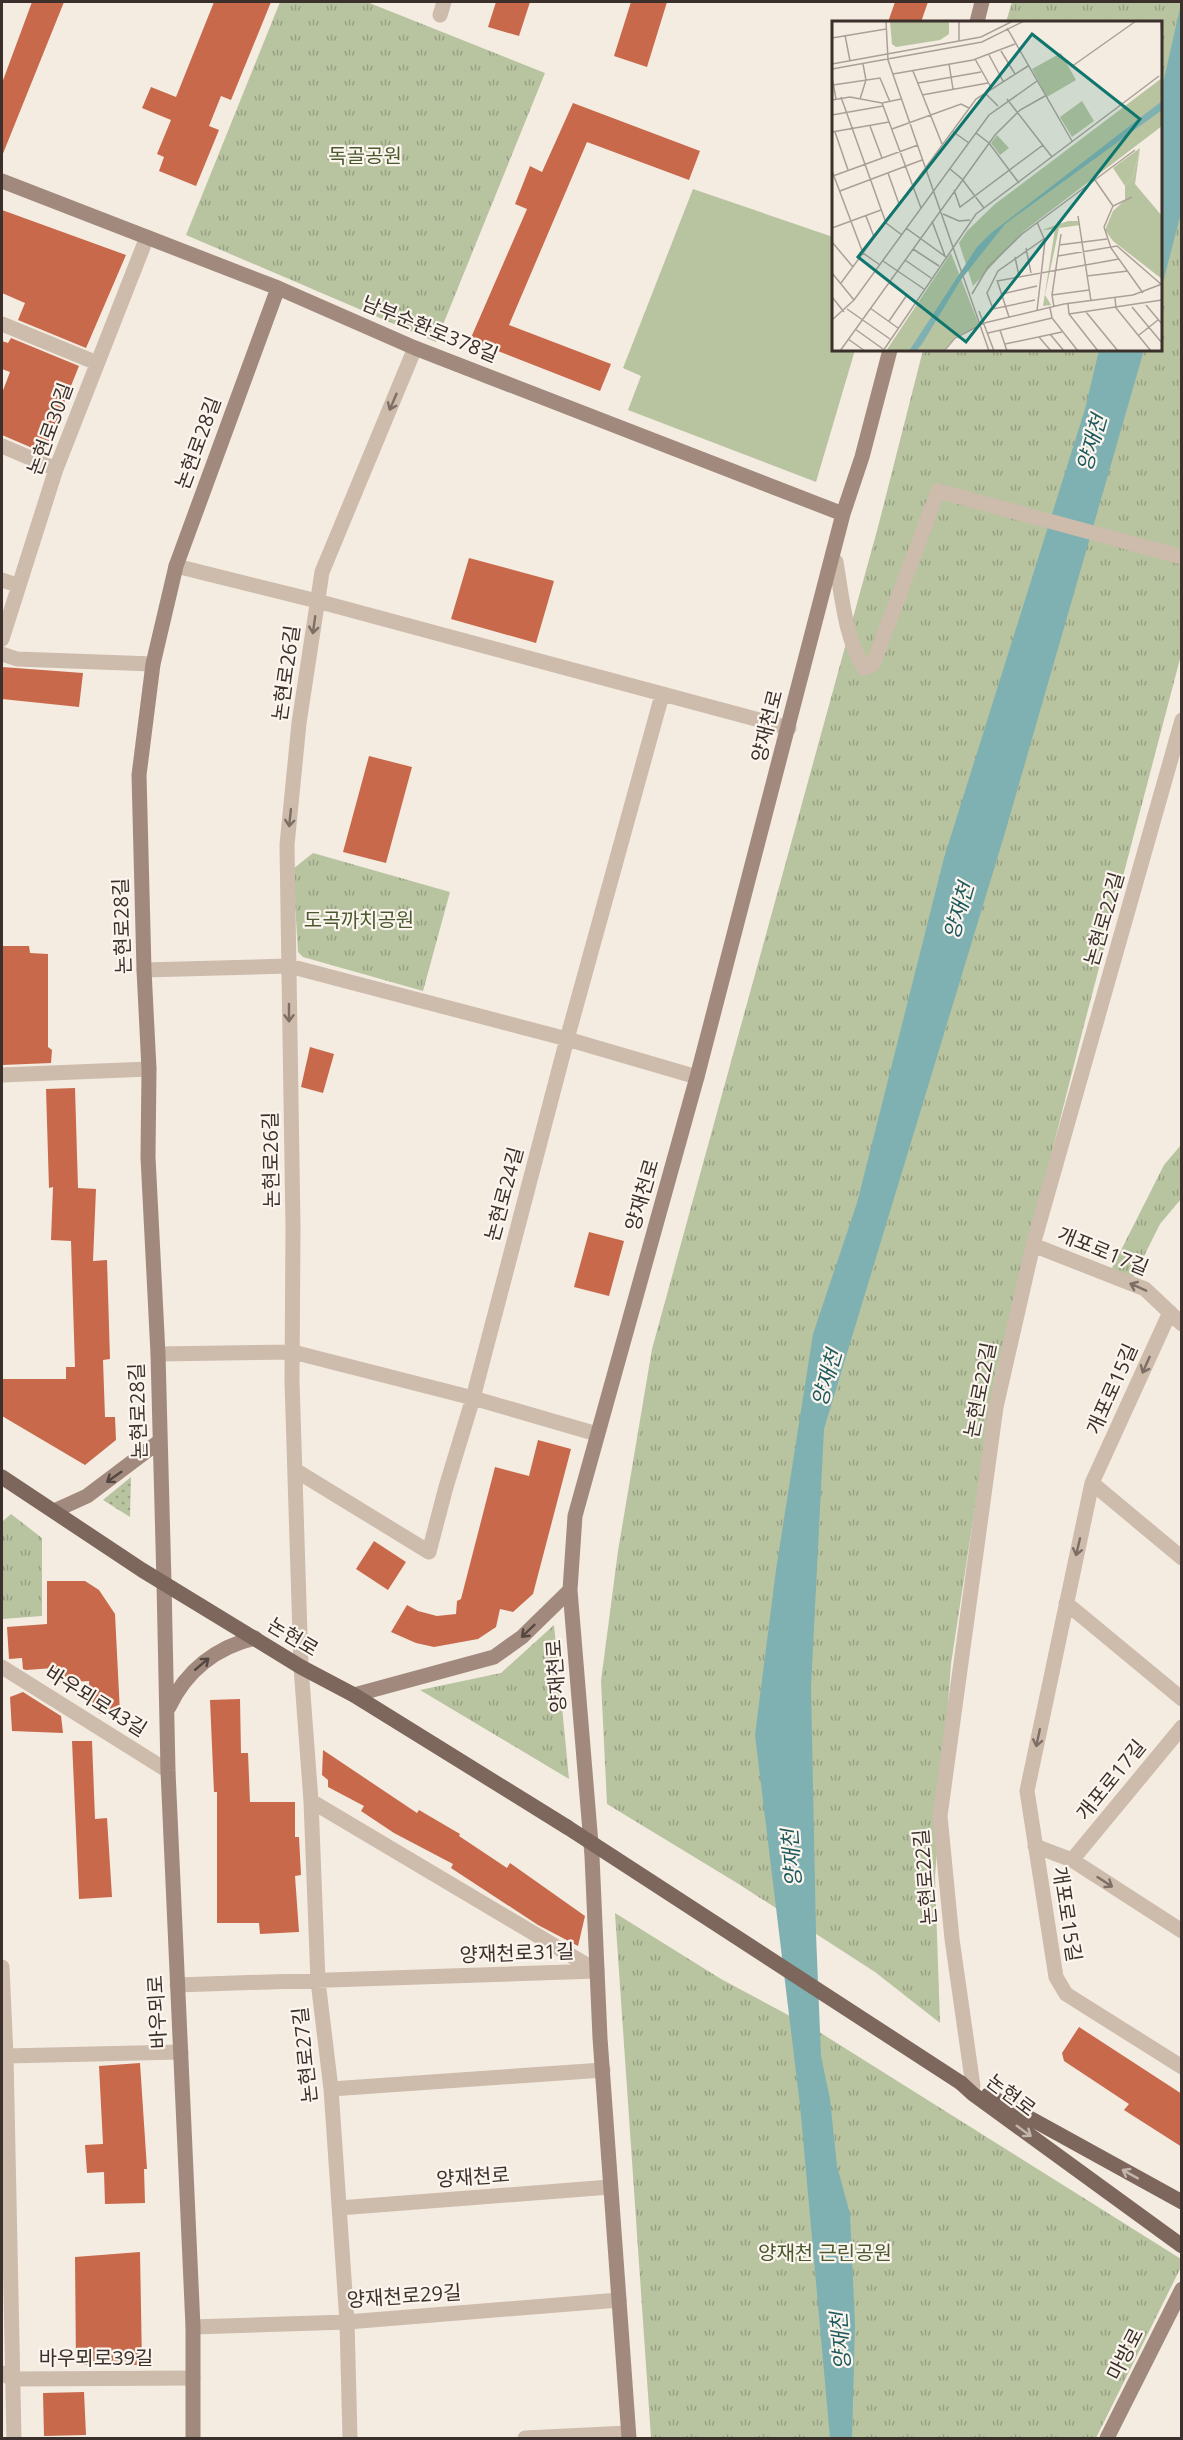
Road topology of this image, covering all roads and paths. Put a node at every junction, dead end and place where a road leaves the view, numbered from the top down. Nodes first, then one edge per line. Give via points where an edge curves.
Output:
1 (982, 2) edge
2 (976, 21) edge
3 (2, 181) edge
4 (147, 237) junction
5 (278, 288) junction
6 (2, 324) edge
7 (416, 348) junction
8 (890, 351) edge
9 (97, 363) junction
10 (2, 446) edge
11 (56, 469) junction
12 (843, 514) junction
13 (1182, 557) edge
14 (836, 562) dead end
15 (176, 566) junction
16 (2, 580) edge
17 (17, 585) junction
18 (317, 601) junction
19 (2, 639) edge
20 (2, 654) edge
21 (153, 664) junction
22 (662, 695) junction
23 (1182, 720) edge
24 (789, 728) junction
25 (289, 966) junction
26 (144, 970) junction
27 (567, 1039) junction
28 (149, 1069) junction
29 (2, 1075) edge
30 (697, 1077) junction
31 (1033, 1245) junction
32 (1170, 1312) junction
33 (1182, 1324) edge
34 (293, 1352) junction
35 (158, 1354) junction
36 (473, 1398) junction
37 (597, 1434) junction
38 (160, 1441) junction
39 (295, 1470) junction
40 (2, 1477) edge
41 (1092, 1484) junction
42 (54, 1511) junction
43 (1182, 1558) edge
44 (164, 1583) junction
45 (570, 1590) junction
46 (1066, 1603) junction
47 (255, 1638) junction
48 (301, 1666) junction
49 (2, 1667) edge
50 (354, 1695) junction
51 (1182, 1699) edge
52 (168, 1710) junction
53 (1182, 1728) edge
54 (168, 1772) junction
55 (311, 1801) junction
56 (1035, 1846) junction
57 (1072, 1860) junction
58 (1179, 1925) edge
59 (2, 1967) edge
60 (597, 1971) junction
61 (318, 1981) junction
62 (177, 1986) junction
63 (181, 2052) junction
64 (4, 2054) edge
65 (1182, 2067) edge
66 (603, 2070) junction
67 (967, 2084) junction
68 (331, 2089) junction
69 (610, 2187) junction
70 (1182, 2202) edge
71 (339, 2208) junction
72 (5, 2218) edge
73 (1182, 2246) edge
74 (1182, 2289) edge
75 (618, 2300) junction
76 (347, 2322) junction
77 (193, 2327) junction
78 (7, 2376) edge
79 (193, 2378) junction
80 (628, 2436) edge
81 (537, 2438) edge
82 (14, 2439) edge
83 (193, 2439) edge
84 (350, 2439) edge
85 (525, 2439) edge
86 (1107, 2439) edge

1 - 2 street
3 - 4 street, 남부순환로378길
4 - 5 street, 남부순환로378길
4 - 9 street, 논현로30길
5 - 7 street, 남부순환로378길
5 - 15 street, 논현로28길
6 - 9 street
7 - 12 street, 남부순환로378길
7 -> 18 street, 논현로26길 via 322,572
8 - 12 street, 양재천로
9 - 11 street, 논현로30길
10 - 11 street
11 - 17 street, 논현로30길
12 - 24 street, 양재천로
13 - 14 street via 938,491 873,664 864,668 844,609
15 - 18 street
15 - 21 street, 논현로28길
16 - 17 street
17 - 19 street, 논현로30길
18 - 22 street, 논현로26길
18 -> 25 street, 논현로26길 via 287,844
20 - 21 street via 17,659
21 - 26 street, 논현로28길 via 139,775
22 - 24 street, 논현로26길
22 - 27 street, 논현로24길
23 - 31 street, 논현로22길
24 - 30 street, 양재천로
25 - 26 street
25 - 27 street
25 -> 34 street, 논현로26길
26 - 28 street, 논현로28길
27 - 30 street
27 - 36 street, 논현로24길
28 - 29 street
28 - 35 street, 논현로28길 via 148,1157
30 - 37 street, 양재천로
32 -> 31 street, 개포로17길 via 1145,1289
31 - 67 street, 논현로22길 via 996,1407 940,1816
32 - 33 street, 개포로17길
32 -> 41 street, 개포로15길
34 - 35 street
34 - 36 street
34 - 39 street, 논현로26길
35 - 38 street, 논현로28길
36 - 37 street
36 - 39 street, 논현로24길 via 429,1552
37 - 45 street, 양재천로 via 575,1516
38 -> 42 street via 87,1496
38 - 44 street, 논현로28길
39 - 48 street, 논현로26길
40 - 42 main road, 논현로
41 - 43 street
41 -> 46 street, 개포로15길
42 - 44 main road, 논현로
44 - 47 main road, 논현로
44 - 52 street, 바우뫼로
45 -> 50 street via 522,1637 494,1657
45 - 60 street, 양재천로 via 589,1809
46 - 51 street
46 -> 56 street, 개포로15길 via 1027,1791
47 - 48 main road, 논현로
52 -> 47 street via 189,1674 215,1653
48 - 50 main road, 논현로
48 - 55 street, 논현로27길
49 - 54 street, 바우뫼로43길
50 - 67 main road, 논현로, bridge
52 - 54 street, 바우뫼로
53 - 57 street, 개포로17길
54 - 62 street, 바우뫼로
55 - 60 street, 양재천로31길
55 - 61 street, 논현로27길
56 - 57 street, 개포로15길
56 - 65 street, 개포로15길 via 1056,1977 1066,1994
57 -> 58 street, 개포로15길
59 - 64 street
60 - 61 street, 양재천로31길
60 - 66 street, 양재천로
61 - 62 street, 양재천로31길
61 - 68 street, 논현로27길
62 - 63 street, 바우뫼로
63 - 64 street
63 - 77 street, 바우뫼로
64 - 72 street
66 - 68 street
66 - 69 street, 양재천로
70 -> 67 main road, 논현로
67 -> 73 main road, 논현로
68 - 71 street, 논현로27길
69 - 71 street, 양재천로
69 - 75 street, 양재천로
71 - 76 street, 논현로27길
72 - 78 street
74 - 86 street, 마방로
75 - 76 street, 양재천로29길
75 - 80 street, 양재천로
76 - 77 street, 양재천로29길
76 - 84 street, 논현로27길
77 - 79 street, 바우뫼로
78 - 79 street, 바우뫼로39길
78 - 82 street
79 - 83 street, 바우뫼로
80 - 81 street, 양재천로
81 - 85 street, 양재천로

